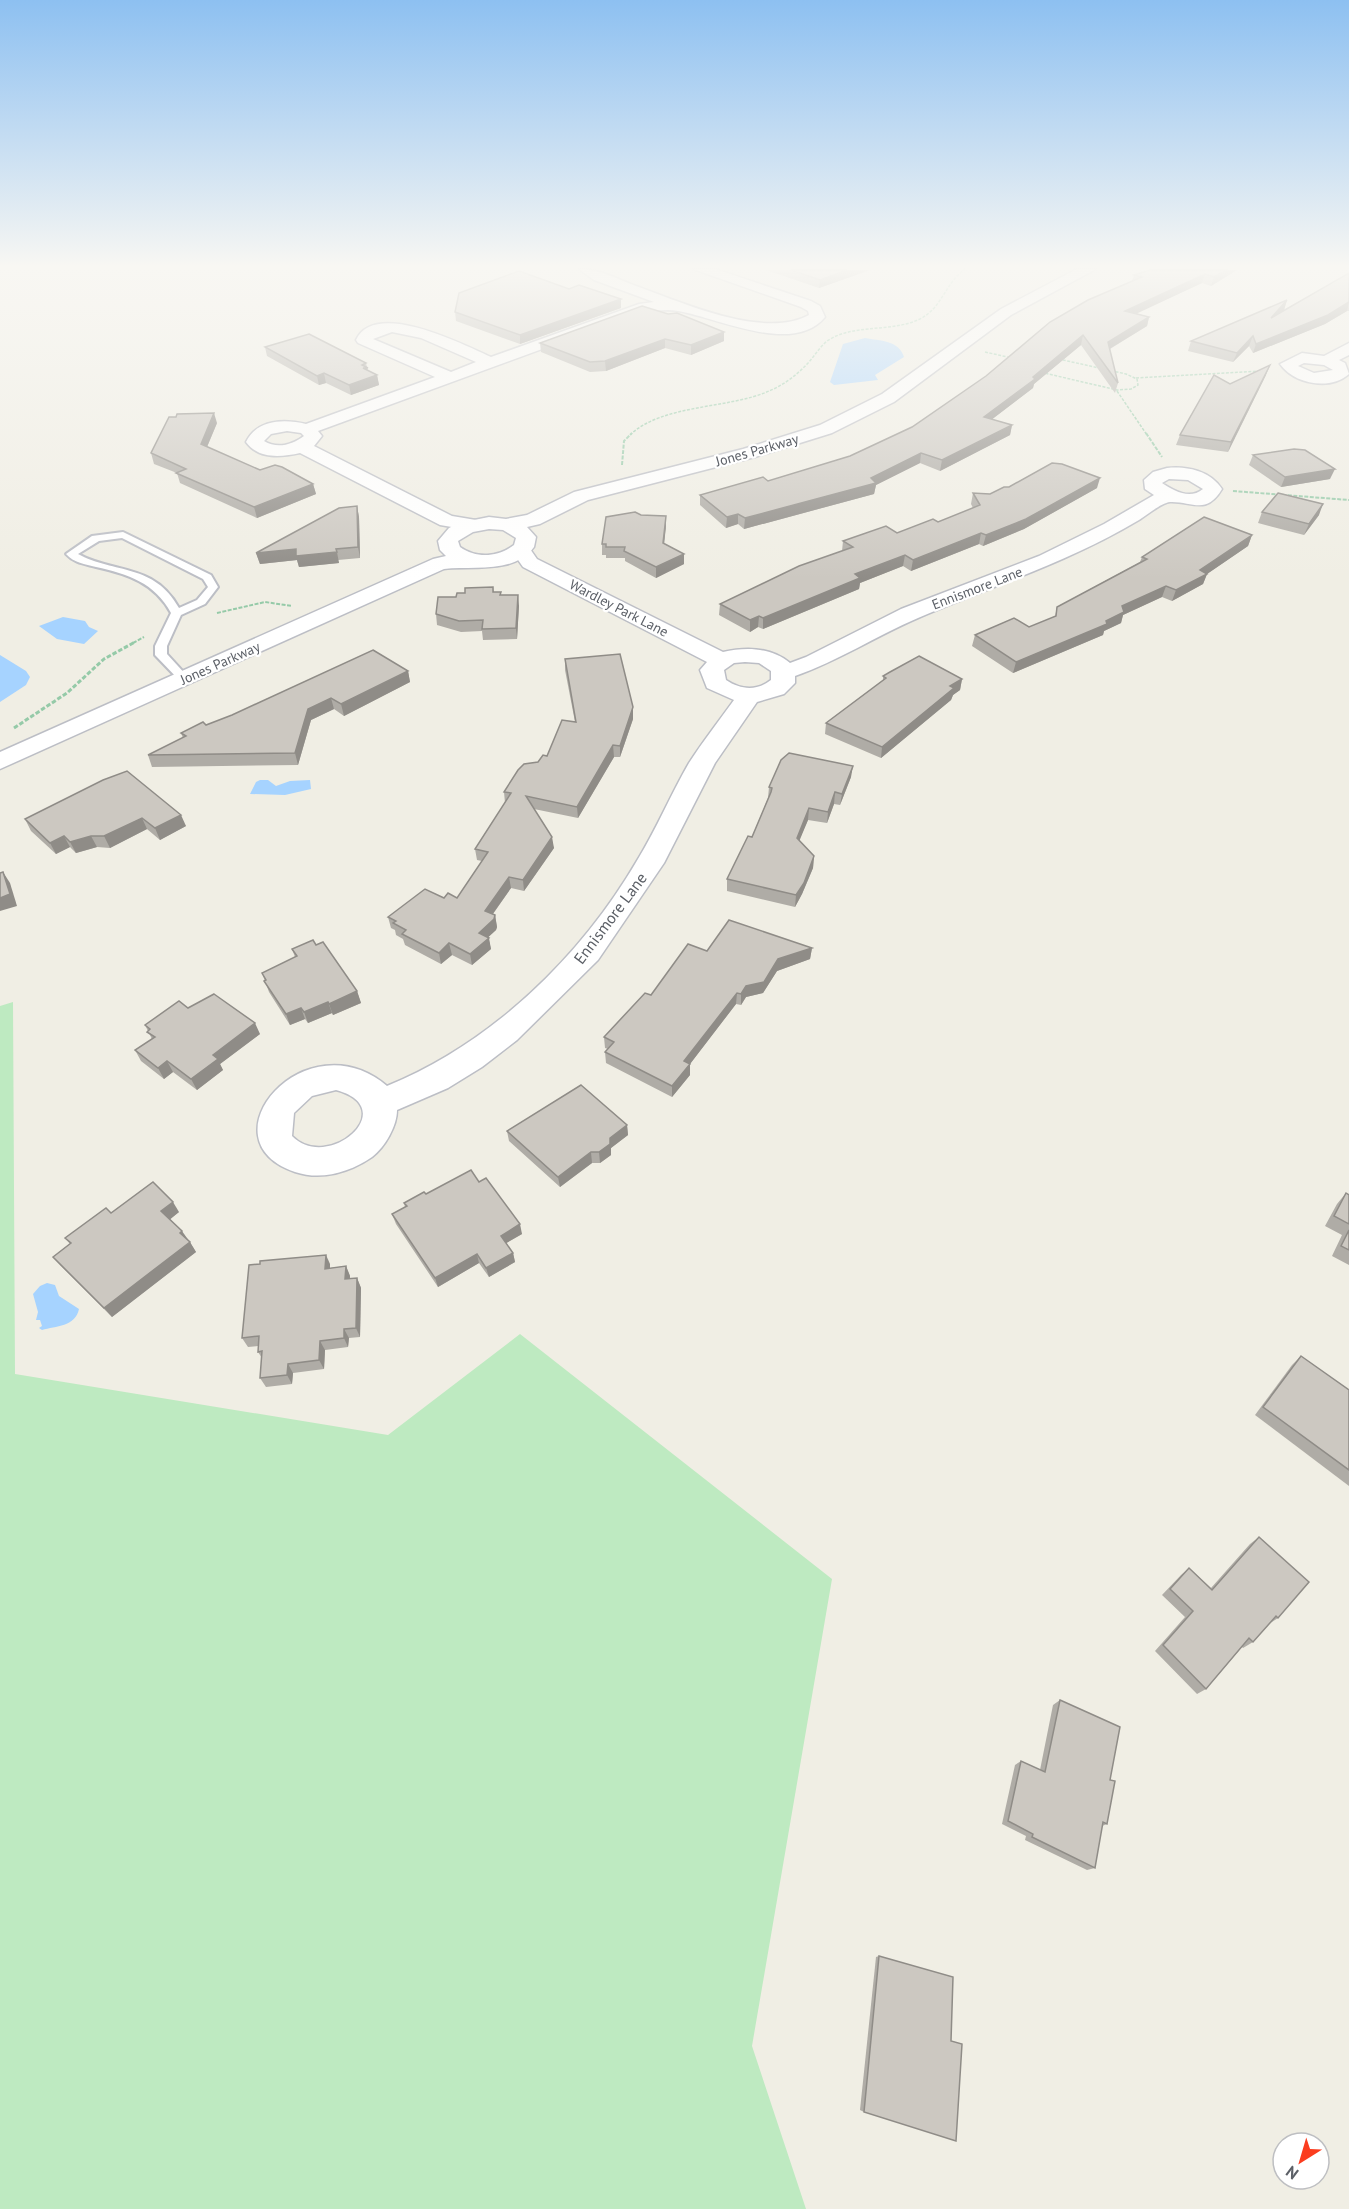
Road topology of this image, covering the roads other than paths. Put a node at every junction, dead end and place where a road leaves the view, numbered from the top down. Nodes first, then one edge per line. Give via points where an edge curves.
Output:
1 (438, 372) edge
2 (462, 372) edge
3 (922, 372) edge
4 (449, 377) junction
5 (1167, 495) dead end
6 (523, 538) junction
7 (447, 542) junction
8 (176, 613) junction
9 (721, 660) junction
10 (784, 672) junction
11 (184, 679) junction
12 (750, 695) junction
13 (0, 761) edge
14 (380, 1103) dead end

1 - 4 street
2 - 4 street
3 - 6 street, Jones Parkway via 888,398 826,429 581,496
4 - 7 street via 305,438
5 - 10 street, Ennismore Lane via 1046,560 909,614 814,662
6 - 7 street via 475,525
6 - 7 street, Jones Parkway via 501,559 470,560
6 - 9 street, Wardley Park Lane
7 - 11 street, Jones Parkway
8 - 8 lane via 207,597 213,587 207,577 123,535 96,538 71,554 154,582
8 - 11 lane via 161,646 161,655
9 - 10 street via 757,655 778,663
9 - 12 street via 712,670 715,683 732,693
10 - 12 street via 783,683 776,689
11 - 13 street, Jones Parkway
12 - 14 street, Ennismore Lane via 702,763 651,863 588,952 506,1032 471,1058 437,1079

